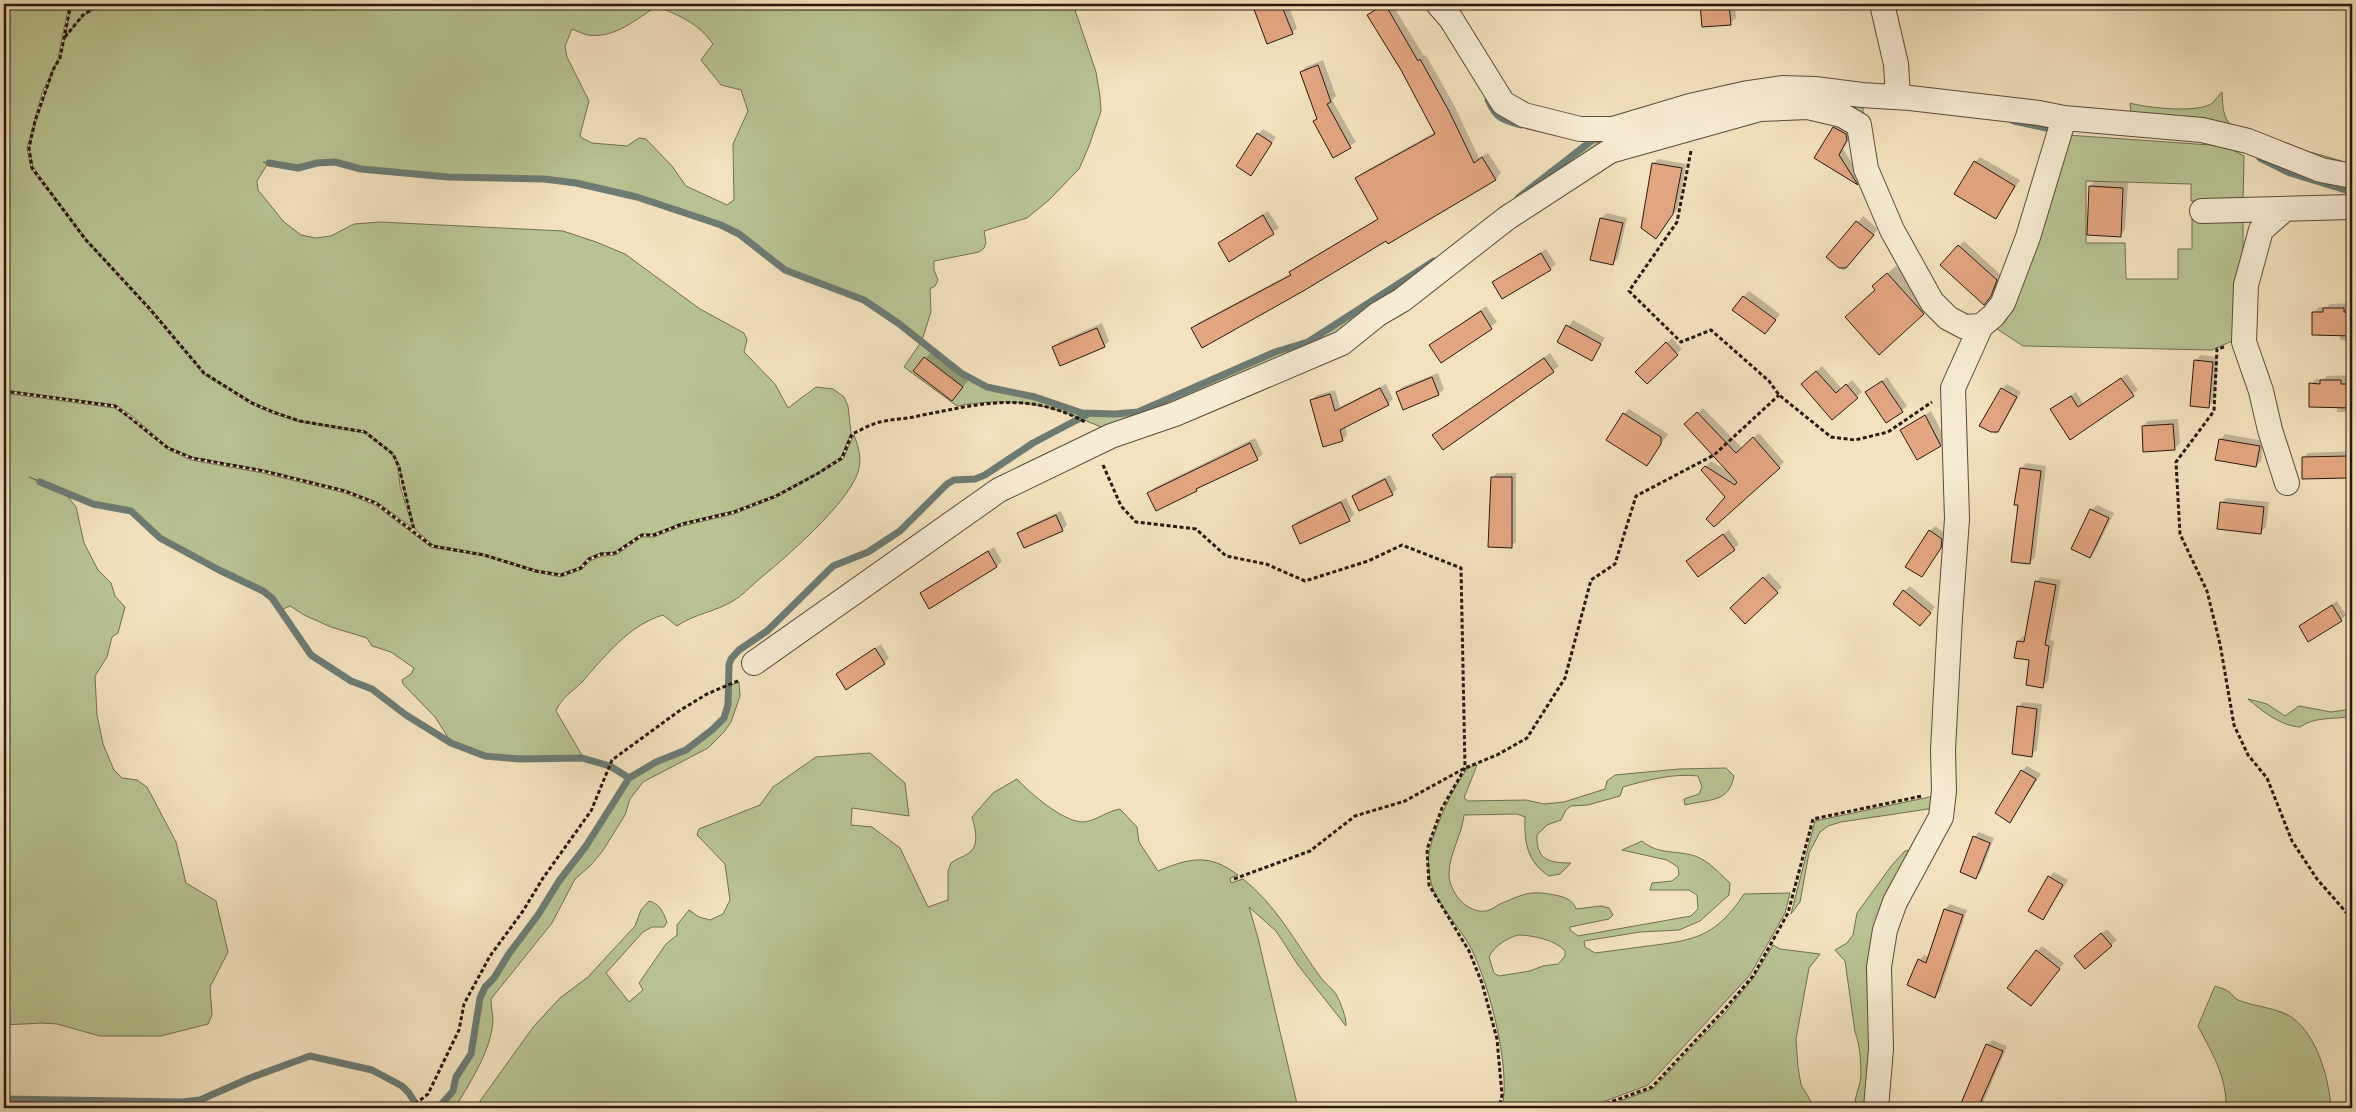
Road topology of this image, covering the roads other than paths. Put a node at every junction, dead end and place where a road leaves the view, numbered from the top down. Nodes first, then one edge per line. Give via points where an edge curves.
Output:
1 (1438, 4) edge
2 (1882, 4) edge
3 (1898, 98) junction
4 (2064, 118) junction
5 (2352, 176) edge
6 (2352, 207) edge
7 (2285, 209) junction
8 (2202, 210) dead end
9 (1981, 326) junction
10 (2287, 483) dead end
11 (754, 663) road end
12 (1876, 1108) edge

1 - 3 street via 1452,19 1503,103 1524,115 1580,129 1613,129 1690,106 1782,88
2 - 3 street via 1896,64
3 - 4 street
4 - 5 street via 2202,130 2248,141 2321,170
4 - 9 street via 2028,237 2003,303
6 - 7 street
7 - 8 street
7 - 10 street via 2262,230 2246,285 2244,342
9 - 11 street via 1965,327 1948,318 1932,302 1892,230 1866,169 1858,125 1842,115 1808,107 1760,109 1697,125 1610,151 1507,218 1342,343 1175,414 1102,440 999,490
9 - 12 street via 1953,388 1958,519 1941,816 1895,902 1885,930 1879,967 1881,1049

